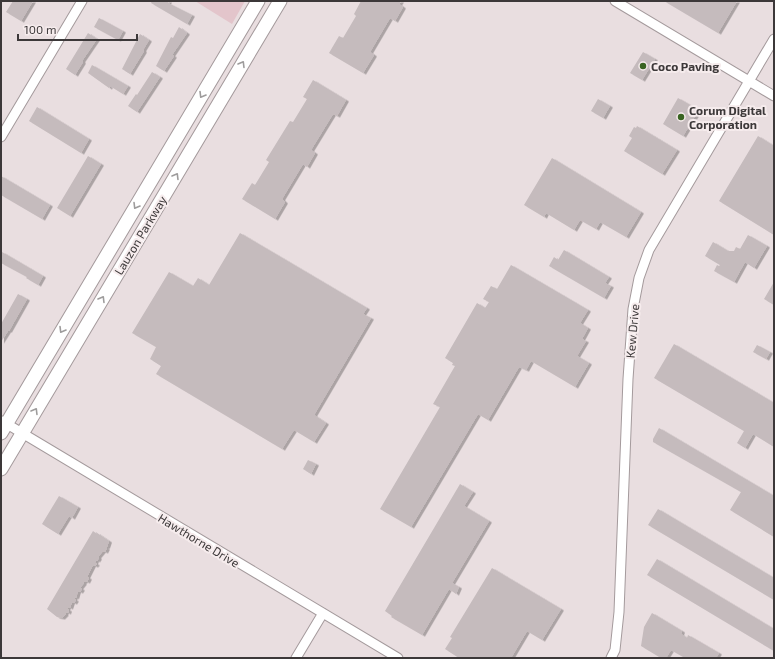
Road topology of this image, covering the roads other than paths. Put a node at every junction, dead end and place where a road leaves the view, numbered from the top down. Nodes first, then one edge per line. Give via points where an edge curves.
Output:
1 (82, 1) edge
2 (258, 1) edge
3 (280, 1) edge
4 (615, 1) edge
5 (774, 39) edge
6 (749, 81) junction
7 (774, 96) edge
8 (1, 137) edge
9 (3, 426) edge
10 (22, 434) junction
11 (1, 469) edge
12 (323, 613) junction
13 (296, 658) edge
14 (398, 658) edge
15 (611, 658) edge

1 - 8 street
2 -> 9 main road, Lauzon Parkway
10 -> 3 main road, Lauzon Parkway
4 - 6 street
5 - 6 street, Kew Drive
6 - 7 street
6 - 15 street, Kew Drive via 649,250 639,278 633,309 628,379 619,612 615,650
9 - 10 street, Hawthorne Drive
10 - 11 main road, Lauzon Parkway
10 - 12 street, Hawthorne Drive
12 - 13 street
12 - 14 street, Hawthorne Drive

